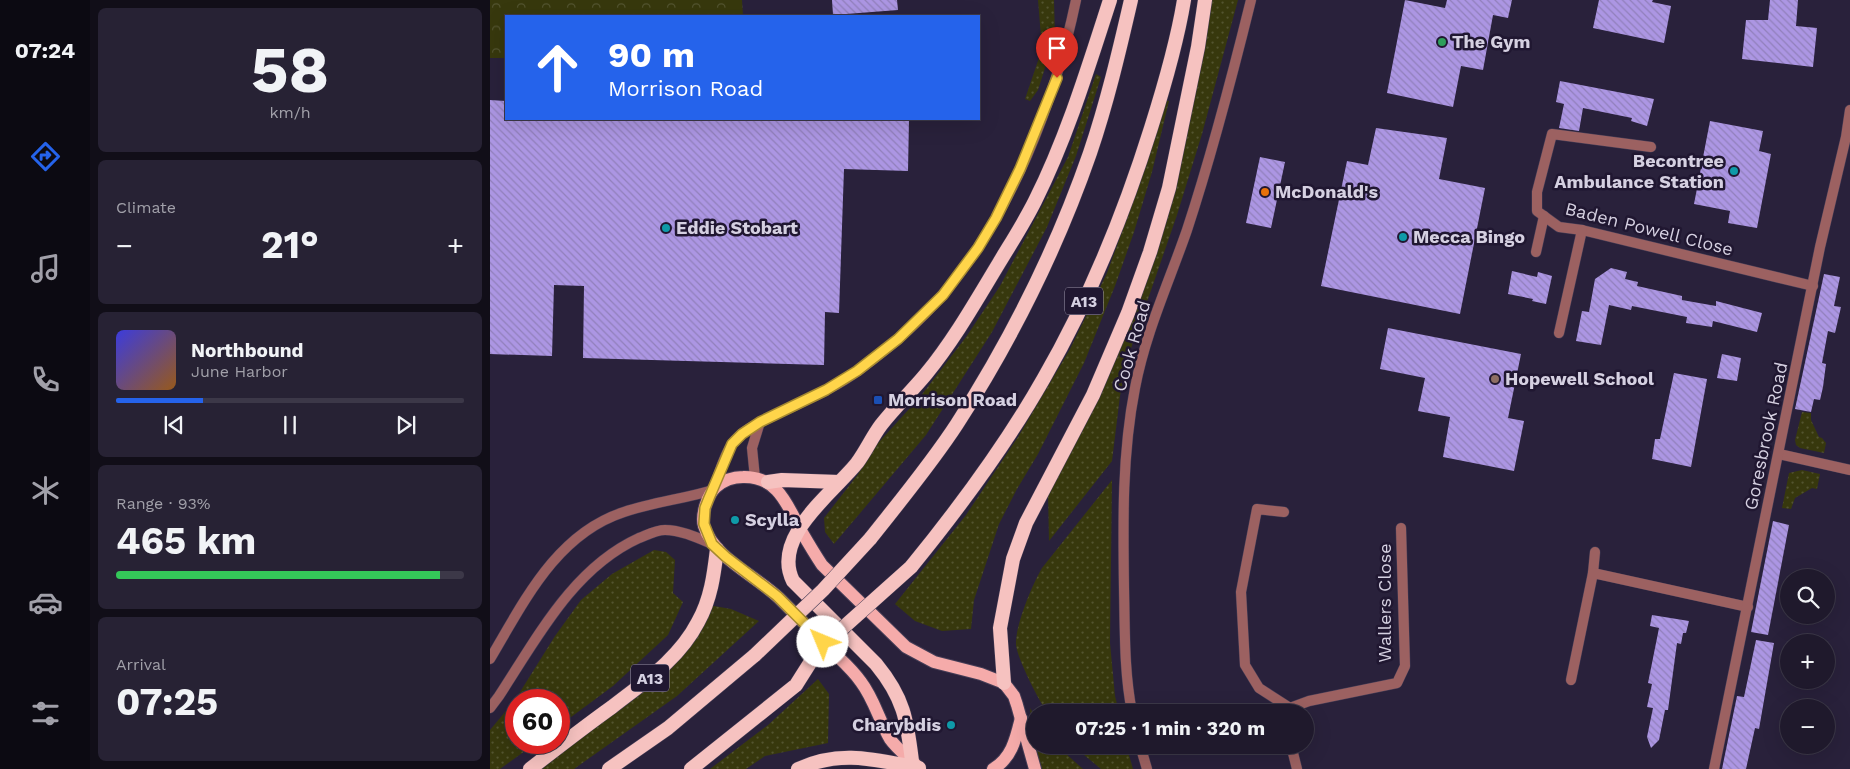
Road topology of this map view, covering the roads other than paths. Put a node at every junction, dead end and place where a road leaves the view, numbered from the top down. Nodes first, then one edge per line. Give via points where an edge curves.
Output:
1 (1076, 0) edge
2 (1110, 0) edge
3 (1131, 0) edge
4 (1184, 0) edge
5 (1205, 0) edge
6 (1251, 0) edge
7 (1850, 110) edge
8 (1848, 137) edge
9 (1651, 147) dead end
10 (1544, 216) junction
11 (1582, 230) junction
12 (1536, 252) dead end
13 (1813, 286) junction
14 (1559, 333) dead end
15 (760, 422) junction
16 (1779, 454) junction
17 (1850, 470) edge
18 (762, 480) junction
19 (839, 482) junction
20 (713, 490) junction
21 (1284, 512) dead end
22 (800, 528) junction
23 (1401, 528) dead end
24 (715, 546) junction
25 (1595, 552) dead end
26 (1593, 573) junction
27 (1748, 607) junction
28 (490, 659) edge
29 (1571, 680) dead end
30 (1004, 683) junction
31 (1131, 704) edge
32 (1282, 704) edge
33 (1303, 704) edge
34 (490, 708) edge
35 (1021, 718) junction
36 (1143, 754) edge
37 (1293, 754) edge
38 (917, 766) edge
39 (530, 769) edge
40 (609, 769) edge
41 (691, 769) edge
42 (798, 769) edge
43 (993, 769) edge
44 (1035, 769) edge
45 (1147, 769) edge
46 (1297, 769) edge
47 (1714, 769) edge

1 - 15 street via 1057,78 1013,184 978,248 943,295 898,339 857,371
2 - 19 highway via 1072,117 1035,202 955,334
3 - 40 highway, bridge via 1114,74 1090,154 1049,256 996,359 956,425 912,487 824,590 755,655 668,728
4 - 41 highway, A13, bridge via 1164,88 1139,166 1100,266 1044,378 1001,448 956,512 911,567 815,655 796,685
5 - 30 highway, A13 via 1169,188 1150,252 1093,395 1026,523 1013,559 1000,628
6 - 31 street, Cook Road via 1203,178 1135,386 1124,472 1125,653
7 - 8 street, Goresbrook Road
8 - 13 street, Goresbrook Road
9 - 10 street, Baden Powell Close via 1552,134 1537,192 1537,211
10 - 11 street, Baden Powell Close via 1559,227
10 - 12 street
11 - 13 street, Baden Powell Close
11 - 14 street
13 - 16 street, Goresbrook Road
15 - 18 street via 752,448
15 - 20 street via 732,444
16 - 17 street
16 - 27 street, Goresbrook Road
18 - 19 highway
18 - 20 main road via 730,479
18 - 22 main road via 783,496
19 - 22 highway
20 - 24 main road via 705,508 704,524
20 - 28 street via 622,512 597,524 566,547 526,597
21 - 32 street via 1256,509 1241,592 1245,665 1259,688
22 - 30 main road via 822,565 906,648 934,662
22 - 38 highway via 793,538 787,560 792,581 888,678 906,719
23 - 33 street, Wallers Close via 1405,666 1397,683
24 - 34 street via 663,530 630,542 600,562 580,580 549,619
24 - 38 main road via 777,596 848,667 870,694 896,747
24 - 39 highway, A13 via 712,585 704,610 678,651 652,676
25 - 26 street
26 - 27 street
26 - 29 street
27 - 47 street, Goresbrook Road
30 - 35 main road via 1014,696
35 - 43 main road via 1007,756
35 - 44 main road
36 - 45 street
37 - 46 street
38 - 42 highway via 858,756 825,760

